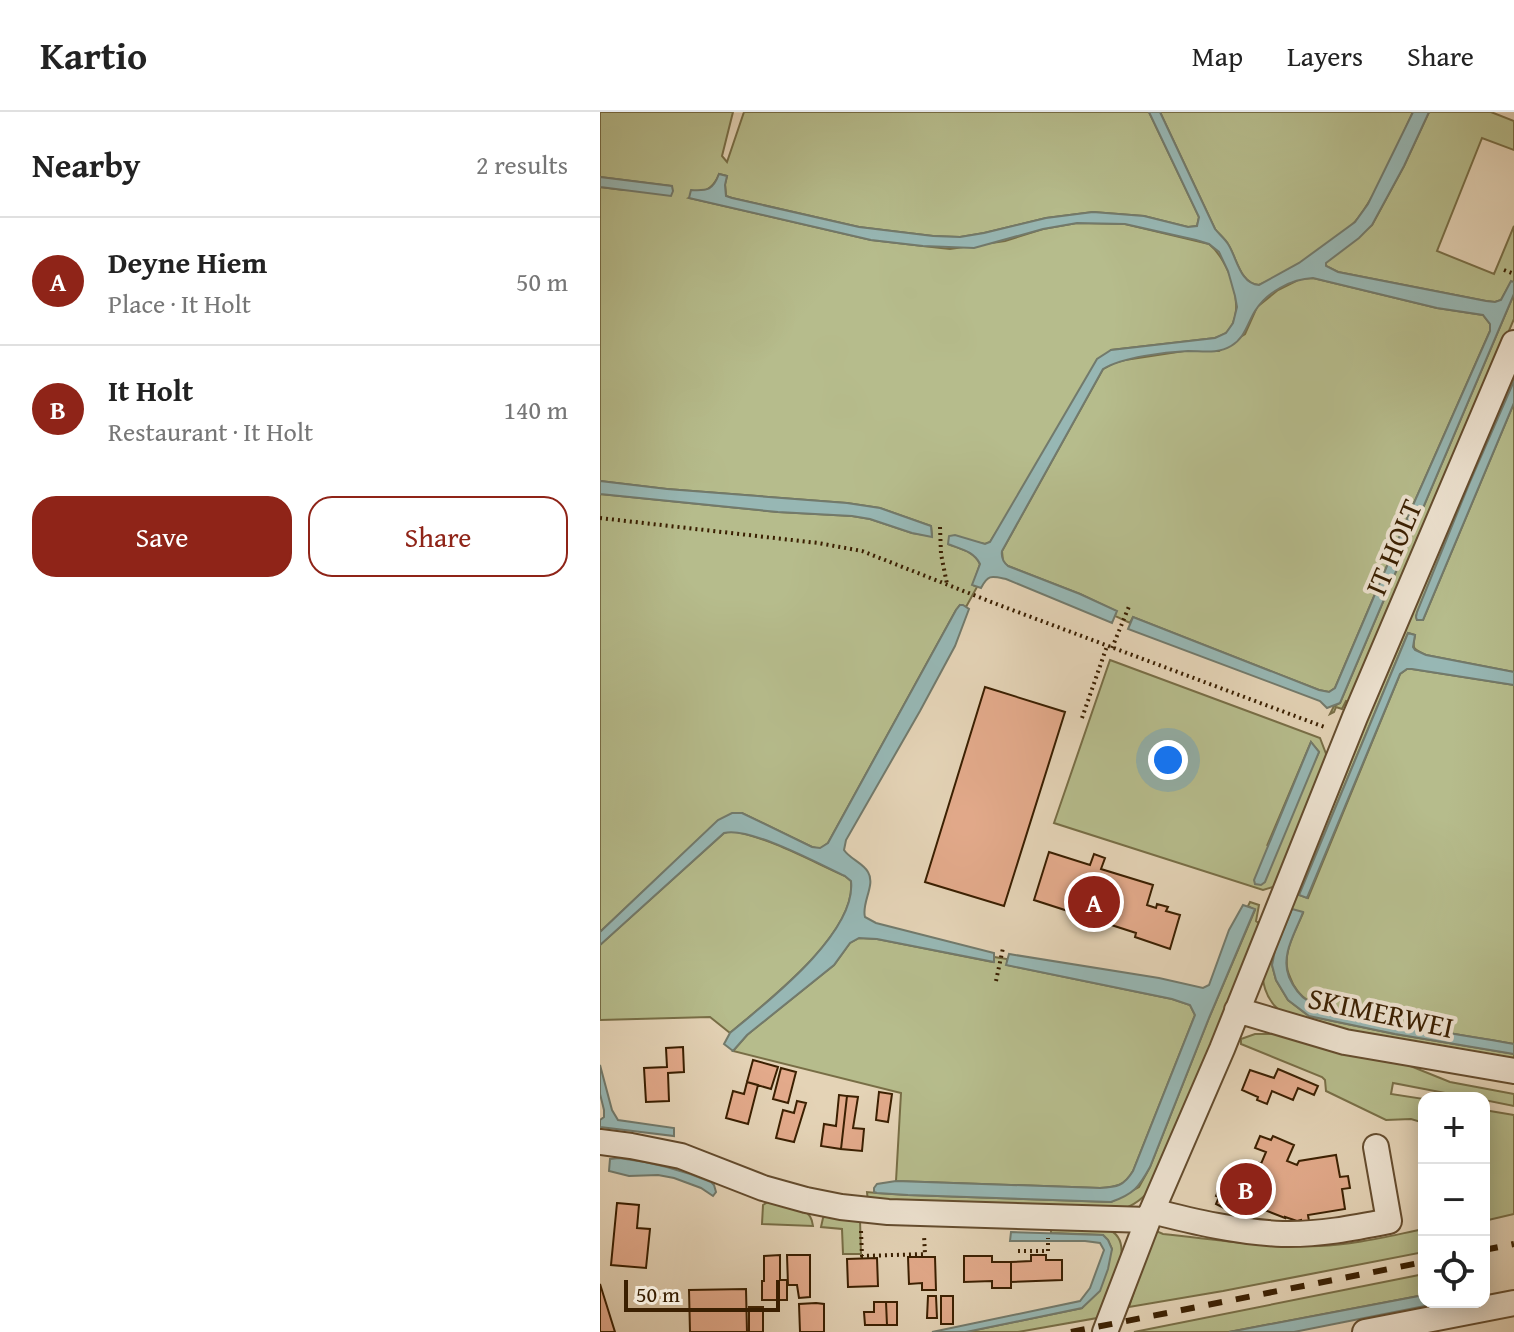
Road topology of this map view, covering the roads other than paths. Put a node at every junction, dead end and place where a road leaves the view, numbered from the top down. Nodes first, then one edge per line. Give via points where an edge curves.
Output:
1 (1514, 343) edge
2 (1237, 1010) junction
3 (1514, 1071) edge
4 (600, 1142) edge
5 (1376, 1147) dead end
6 (1150, 1216) junction
7 (1514, 1303) edge
8 (1105, 1332) edge
9 (1365, 1332) edge

1 - 2 street, IT HOLT
2 - 3 street, SKIMERWEI via 1345,1042
2 - 6 street, IT HOLT
4 - 6 street via 681,1156 786,1195 862,1210
5 - 6 street via 1389,1221 1282,1234
6 - 8 street, IT HOLT
7 - 9 street

